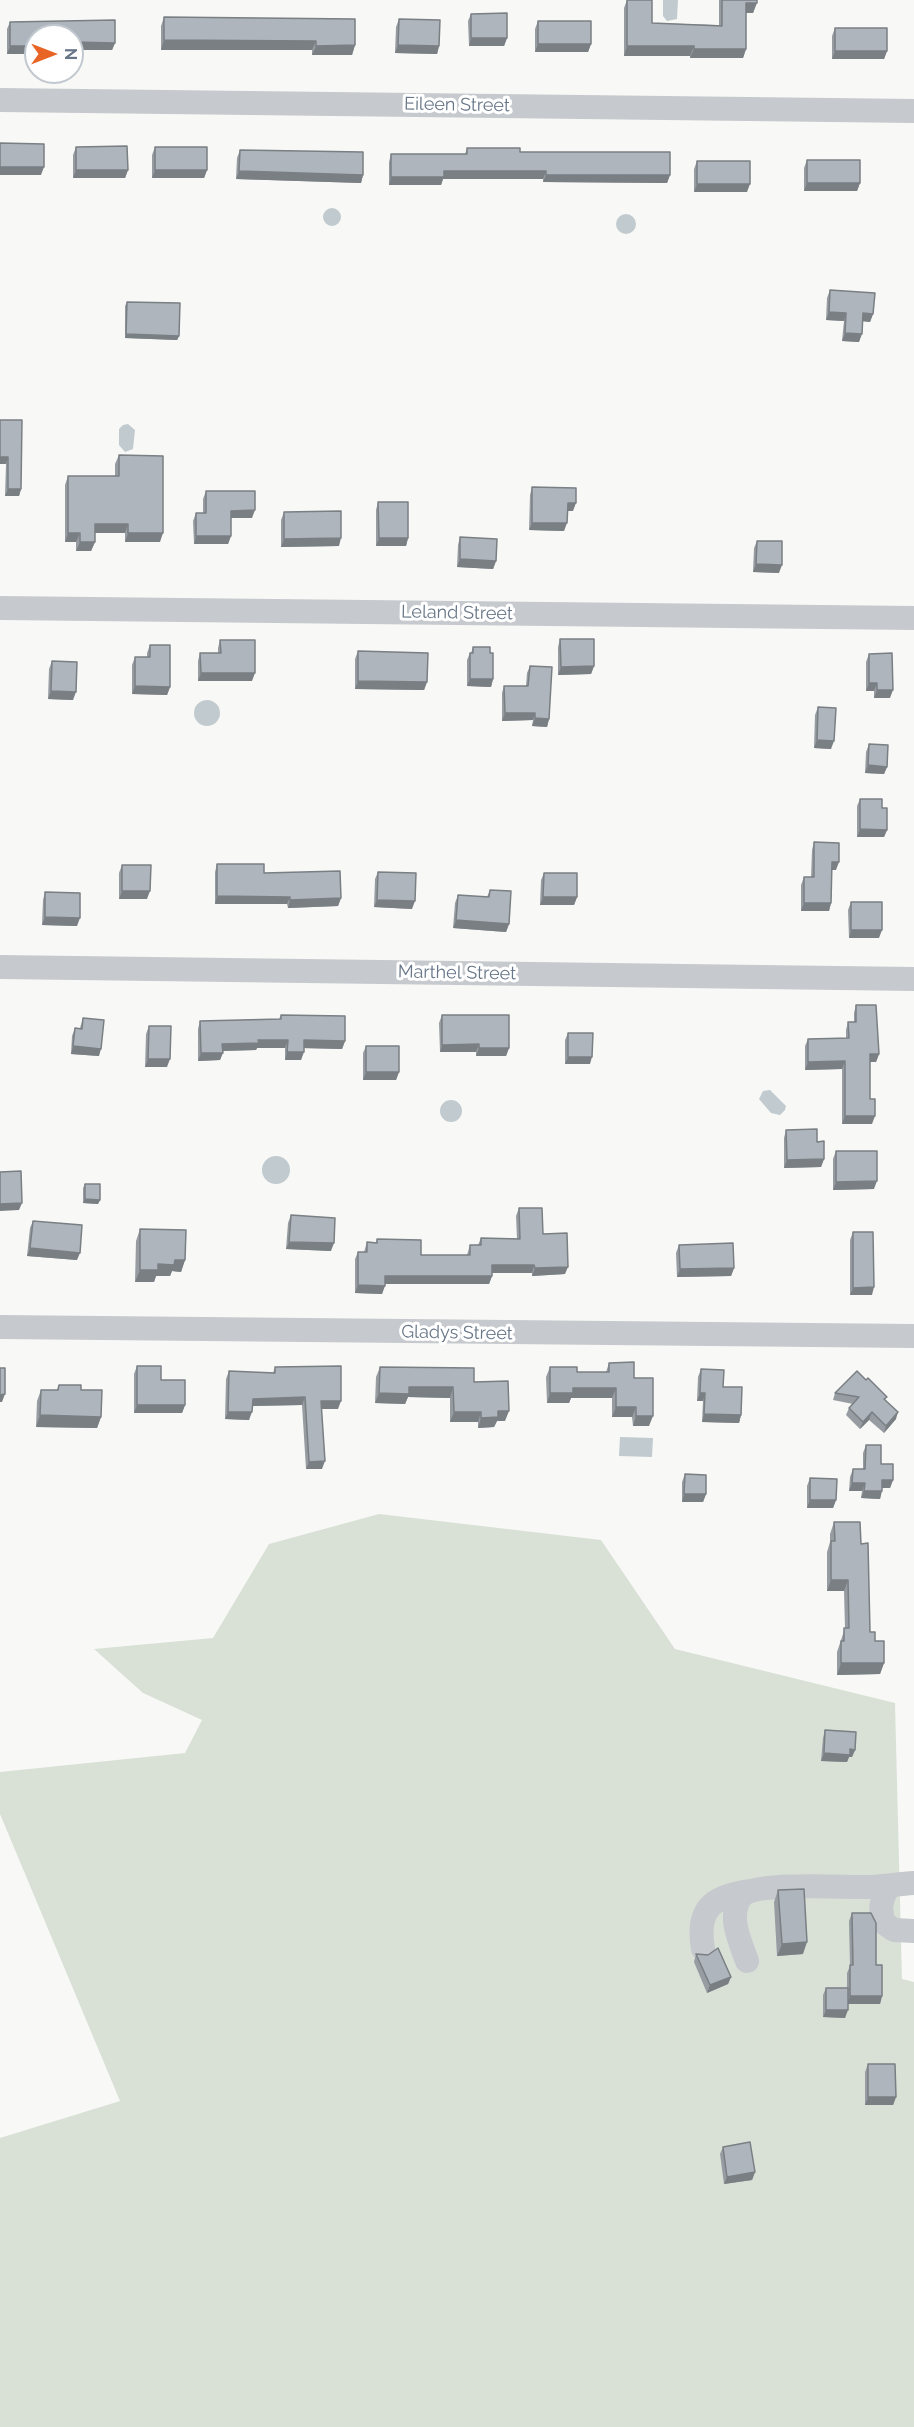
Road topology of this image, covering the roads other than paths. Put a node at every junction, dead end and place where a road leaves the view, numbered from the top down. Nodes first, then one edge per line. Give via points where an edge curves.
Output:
1 (0, 100) edge
2 (914, 111) edge
3 (0, 608) edge
4 (914, 618) edge
5 (0, 967) edge
6 (914, 979) edge
7 (0, 1327) edge
8 (914, 1336) edge
9 (914, 1883) edge
10 (888, 1886) junction
11 (750, 1891) junction
12 (914, 1931) edge
13 (703, 1949) dead end
14 (747, 1960) dead end

1 - 2 street, Eileen Street
3 - 4 street, Leland Street
5 - 6 street, Marthel Street
7 - 8 street, Gladys Street
9 - 10 street
10 - 11 street via 769,1887
10 - 12 street via 880,1912 884,1923 894,1929
11 - 13 street via 713,1902 703,1920
11 - 14 street via 741,1896 735,1925

